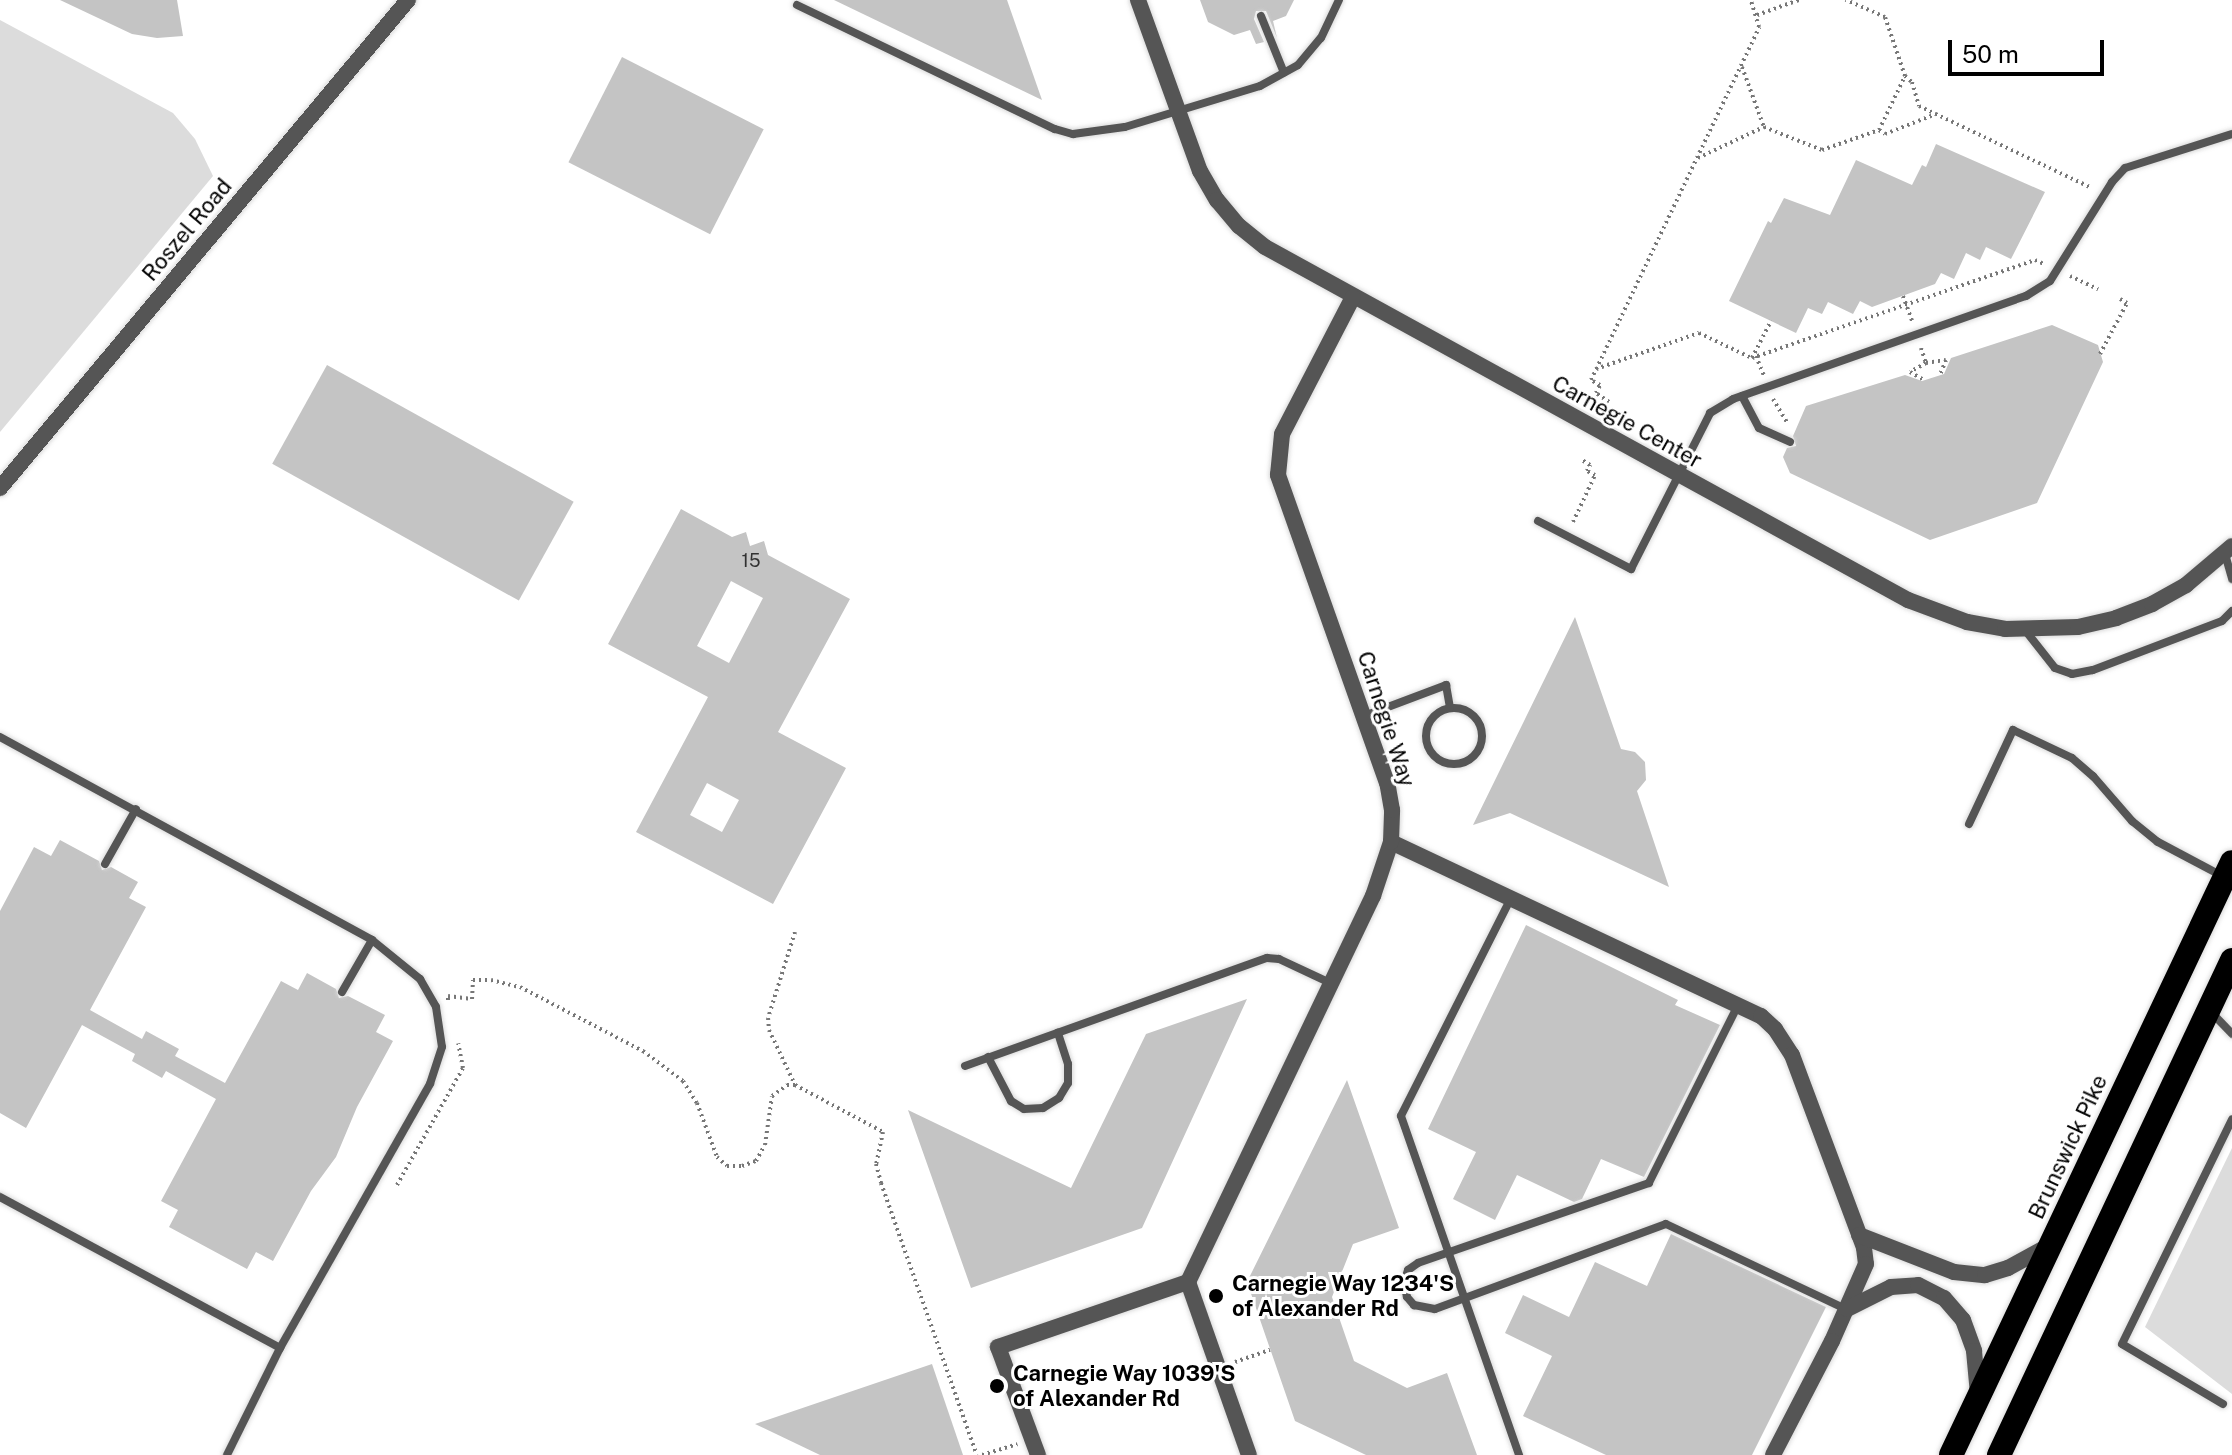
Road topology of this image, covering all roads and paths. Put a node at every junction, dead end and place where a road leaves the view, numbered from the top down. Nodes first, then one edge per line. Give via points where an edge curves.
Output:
1 (408, 0) edge
2 (1138, 0) edge
3 (1339, 0) edge
4 (1751, 0) edge
5 (1799, 0) edge
6 (1846, 0) edge
7 (797, 5) dead end
8 (1757, 15) junction
9 (1261, 16) dead end
10 (1742, 67) junction
11 (1284, 73) junction
12 (1905, 76) junction
13 (1176, 110) junction
14 (1936, 114) junction
15 (1764, 127) junction
16 (1879, 130) junction
17 (2232, 134) edge
18 (1698, 158) junction
19 (2104, 194) junction
20 (2046, 265) dead end
21 (2070, 276) dead end
22 (2098, 289) dead end
23 (1903, 296) dead end
24 (1353, 297) junction
25 (2120, 299) dead end
26 (1906, 304) junction
27 (1771, 321) dead end
28 (2100, 354) dead end
29 (1754, 357) junction
30 (1926, 363) dead end
31 (1596, 369) junction
32 (1910, 372) dead end
33 (1940, 375) dead end
34 (1764, 376) dead end
35 (1924, 380) dead end
36 (1742, 396) junction
37 (1773, 399) dead end
38 (1609, 402) dead end
39 (1795, 431) dead end
40 (1790, 442) dead end
41 (1582, 460) dead end
42 (1677, 474) junction
43 (0, 488) edge
44 (1538, 521) dead end
45 (1573, 522) dead end
46 (2228, 550) edge
47 (2232, 579) edge
48 (2232, 611) edge
49 (2024, 629) junction
50 (1450, 708) junction
51 (1363, 716) junction
52 (0, 737) edge
53 (136, 809) junction
54 (1969, 824) dead end
55 (1391, 842) junction
56 (105, 864) dead end
57 (2228, 869) edge
58 (1511, 898) junction
59 (795, 932) dead end
60 (372, 940) junction
61 (2232, 960) edge
62 (1328, 982) junction
63 (342, 992) dead end
64 (449, 1005) dead end
65 (1738, 1005) junction
66 (2209, 1009) junction
67 (1058, 1033) junction
68 (2232, 1034) edge
69 (455, 1038) dead end
70 (988, 1057) junction
71 (965, 1066) dead end
72 (795, 1085) junction
73 (2232, 1119) edge
74 (397, 1185) dead end
75 (0, 1197) edge
76 (1859, 1235) junction
77 (2050, 1245) junction
78 (1448, 1252) junction
79 (1188, 1282) junction
80 (1464, 1298) junction
81 (1847, 1309) junction
82 (280, 1348) junction
83 (1270, 1350) dead end
84 (1229, 1364) dead end
85 (1979, 1397) junction
86 (2223, 1404) dead end
87 (1035, 1447) edge
88 (227, 1455) edge
89 (980, 1455) edge
90 (1249, 1455) edge
91 (1519, 1455) edge
92 (1773, 1455) edge
93 (1951, 1455) edge
94 (1999, 1455) edge

1 - 43 street, Roszel Road
2 - 13 street, Carnegie Center
3 - 11 lane via 1321,38
4 - 8 path
5 - 8 path
6 - 12 path via 1885,17
7 - 13 lane via 1073,134 1099,133
8 - 10 path via 1759,27
9 - 11 lane
10 - 15 path
10 - 18 path
11 - 13 lane via 1260,86
12 - 14 path via 1919,106
12 - 16 path
13 - 24 street, Carnegie Center via 1200,171 1239,226 1265,247
14 - 16 path via 1885,134
14 - 19 path
15 - 16 path via 1822,150
15 - 18 path
17 - 19 lane via 2125,168
18 - 31 path
19 - 36 lane via 2050,281 2026,296
20 - 26 path via 2035,260
21 - 22 path
23 - 26 path
24 - 42 street, Carnegie Center
24 - 51 street, Carnegie Way via 1282,434 1278,455 1283,490
25 - 28 path via 2127,303
26 - 29 path
27 - 29 path
29 - 31 path via 1699,333
29 - 34 path
30 - 33 path via 1946,360
31 - 38 path via 1591,380 1600,385 1596,393
32 - 35 path
36 - 40 lane via 1759,428
36 - 42 lane via 1710,413
37 - 39 path
41 - 45 path via 1595,475
42 - 44 lane via 1631,569
42 - 49 street, Carnegie Center via 1930,610 1967,622
46 - 47 lane
46 - 49 street, Carnegie Center via 2186,585 2116,618 2078,627
48 - 49 lane via 2222,621 2072,674 2055,668
50 - 50 lane via 1469,712 1481,726 1476,753 1461,763 1443,761 1427,741 1429,723
50 - 51 lane via 1446,685
51 - 55 street, Carnegie Way via 1387,783
52 - 53 lane
53 - 56 lane
53 - 60 lane
54 - 57 lane via 2013,730 2072,758 2158,842
55 - 58 street
55 - 62 street, Carnegie Way via 1373,896
57 - 77 highway, Brunswick Pike
58 - 65 street
58 - 78 lane via 1401,1116
59 - 72 path via 768,1018
60 - 63 lane
60 - 82 lane via 426,988 438,1017 441,1058
61 - 66 highway
62 - 67 lane via 1267,958
62 - 79 street, Carnegie Way
64 - 72 path via 448,996 472,999 473,980 491,980 545,998 643,1051 683,1081 717,1157 727,1166 756,1161 765,1145 772,1096
65 - 76 street via 1768,1022 1792,1055
65 - 78 lane via 1649,1183
66 - 68 lane
66 - 94 highway
67 - 70 lane
67 - 70 lane via 1068,1083 1059,1098 1043,1108 1024,1109 1011,1101
69 - 74 path via 463,1068
70 - 71 lane
72 - 89 path via 883,1132 876,1164 881,1183
73 - 86 lane via 2122,1344
75 - 82 lane
76 - 77 street via 1954,1272 1985,1275
76 - 81 street via 1866,1264
77 - 85 highway, Brunswick Pike
78 - 80 lane
78 - 80 lane via 1408,1270 1407,1297 1425,1310
79 - 87 street via 998,1347
79 - 90 street
80 - 81 lane via 1666,1224
80 - 91 lane
81 - 85 street via 1891,1287 1918,1285 1944,1298 1963,1320 1974,1351
81 - 92 street
82 - 88 lane
83 - 84 path
85 - 93 highway, Brunswick Pike
87 - 89 path

